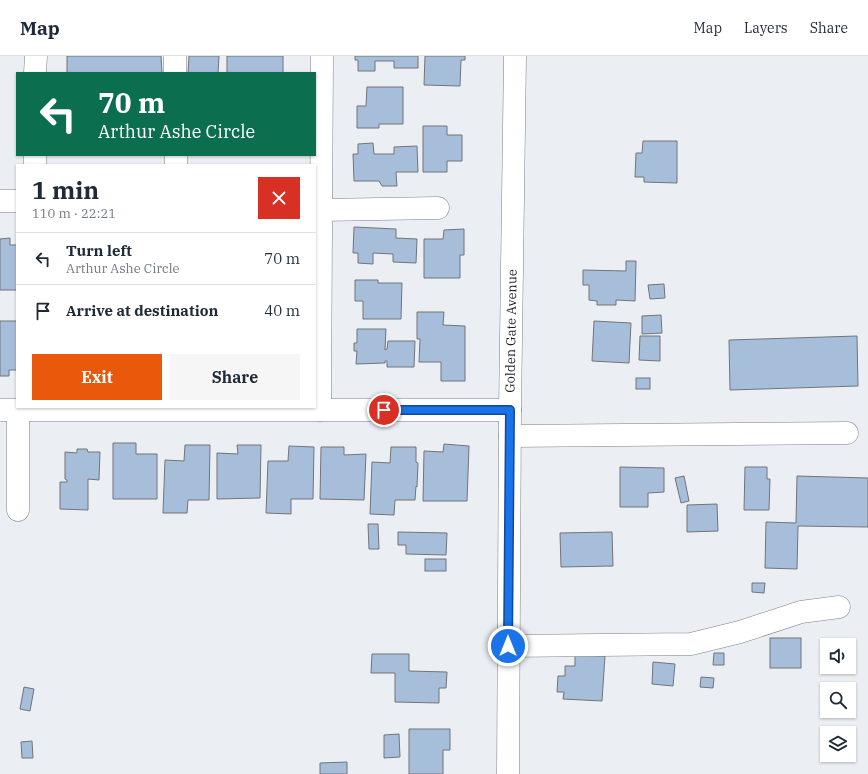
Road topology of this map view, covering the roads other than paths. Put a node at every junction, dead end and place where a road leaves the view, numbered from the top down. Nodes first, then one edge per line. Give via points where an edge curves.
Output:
1 (36, 56) edge
2 (175, 56) edge
3 (322, 56) edge
4 (515, 56) edge
5 (35, 72) edge
6 (175, 72) edge
7 (318, 179) edge
8 (0, 201) edge
9 (16, 201) edge
10 (438, 208) dead end
11 (321, 210) junction
12 (9, 410) edge
13 (320, 410) junction
14 (510, 410) junction
15 (846, 433) dead end
16 (510, 436) junction
17 (18, 510) dead end
18 (839, 607) dead end
19 (508, 646) junction
20 (508, 774) edge

1 - 5 street
2 - 6 street
3 - 7 street
4 - 14 street, Golden Gate Avenue
7 - 11 street
8 - 9 street
10 - 11 street
11 - 13 street
12 - 13 street
12 - 17 street
13 - 14 street
14 - 16 street, Golden Gate Avenue
15 - 16 street
16 - 19 street, Golden Gate Avenue
18 - 19 street via 801,612 740,632 691,644
19 - 20 street, Golden Gate Avenue

